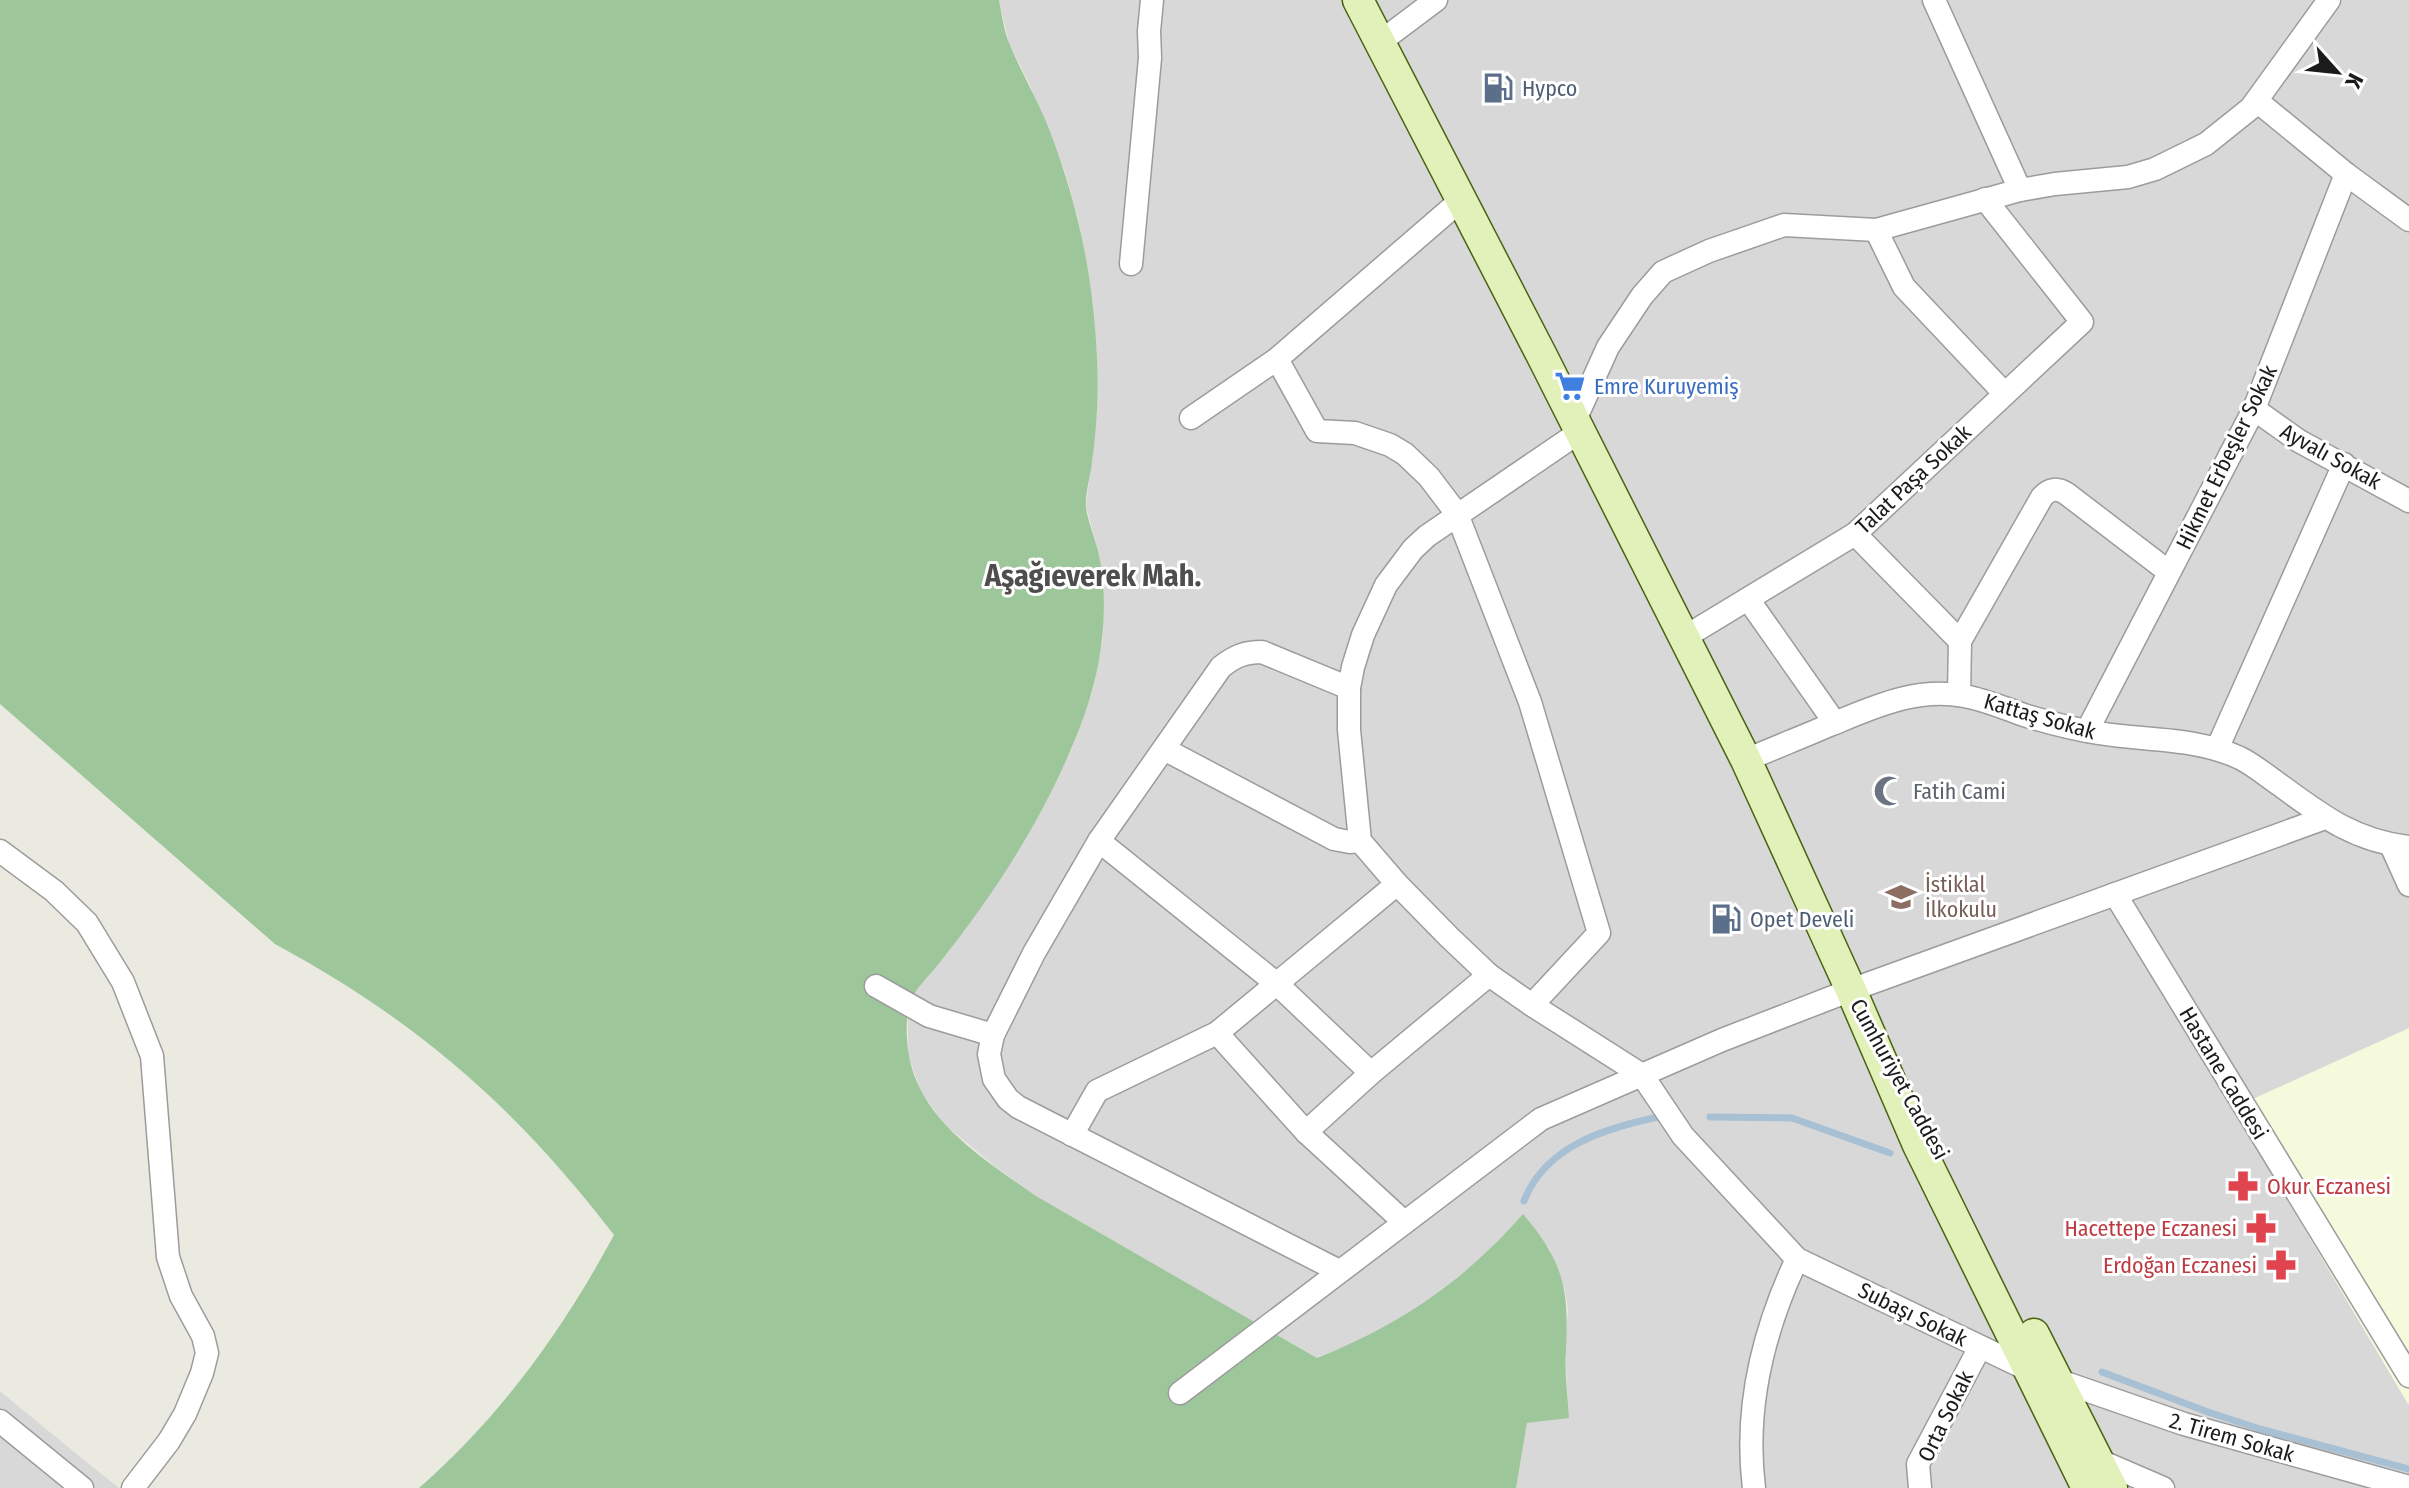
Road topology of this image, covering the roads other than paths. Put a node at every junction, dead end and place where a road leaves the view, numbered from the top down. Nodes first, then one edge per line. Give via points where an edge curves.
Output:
1 (1152, 0) edge
2 (1358, 0) edge
3 (1436, 0) edge
4 (1934, 0) edge
5 (2329, 0) edge
6 (1380, 42) junction
7 (2257, 101) junction
8 (2346, 174) junction
9 (2020, 190) junction
10 (1985, 199) junction
11 (1461, 200) junction
12 (2409, 220) edge
13 (1876, 230) junction
14 (1131, 264) dead end
15 (1277, 359) junction
16 (2005, 394) junction
17 (2254, 409) junction
18 (1191, 418) dead end
19 (1578, 426) junction
20 (2344, 464) junction
21 (2408, 499) edge
22 (1457, 514) junction
23 (1855, 534) junction
24 (2169, 572) junction
25 (1748, 599) junction
26 (1685, 637) junction
27 (1960, 641) junction
28 (1349, 688) junction
29 (1959, 695) junction
30 (1835, 723) junction
31 (2087, 731) junction
32 (1164, 749) junction
33 (2217, 749) junction
34 (1746, 760) junction
35 (2325, 818) junction
36 (1099, 841) junction
37 (1360, 841) junction
38 (2400, 846) edge
39 (0, 851) edge
40 (1397, 884) junction
41 (2409, 885) edge
42 (2115, 894) junction
43 (1489, 975) junction
44 (1277, 984) junction
45 (876, 986) dead end
46 (1851, 990) junction
47 (1532, 1005) junction
48 (1217, 1033) junction
49 (993, 1035) junction
50 (1371, 1073) junction
51 (1642, 1075) junction
52 (1306, 1132) junction
53 (1072, 1135) junction
54 (1404, 1222) junction
55 (1797, 1259) junction
56 (1339, 1271) junction
57 (1980, 1347) junction
58 (2029, 1370) junction
59 (2409, 1376) edge
60 (2057, 1380) junction
61 (1180, 1393) dead end
62 (0, 1421) edge
63 (2093, 1474) edge
64 (2409, 1487) edge
65 (82, 1488) edge
66 (133, 1488) edge
67 (1754, 1488) edge
68 (1920, 1488) edge
69 (2112, 1488) edge
70 (2163, 1488) edge

1 - 14 street
2 - 6 main road
3 - 6 street
4 - 9 street
5 - 7 street
6 - 11 main road
7 - 8 street
7 - 9 street via 2206,144 2155,169
8 - 12 street
8 - 17 street, Hikmet Erbeşler Sokak
9 - 10 street
10 - 13 street
10 - 16 street, Talat Paşa Sokak via 2082,322
11 - 15 street
11 - 19 main road
13 - 16 street via 1904,287
13 - 19 street via 1784,225 1663,272 1616,335
15 - 18 street
15 - 22 street via 1317,431 1355,433 1390,445 1429,477
16 - 23 street, Talat Paşa Sokak
17 - 20 street, Ayvalı Sokak
17 - 24 street, Hikmet Erbeşler Sokak
19 - 22 street
19 - 26 main road
20 - 21 street, Ayvalı Sokak
20 - 33 street
22 - 28 street via 1413,549 1386,585 1363,635
22 - 47 street via 1530,702 1599,933
23 - 25 street, Talat Paşa Sokak
23 - 27 street
24 - 27 street via 2067,494 2049,490
24 - 31 street, Hikmet Erbeşler Sokak
25 - 26 street, Talat Paşa Sokak
25 - 30 street
26 - 34 main road
27 - 29 street
28 - 32 street via 1262,652 1247,652 1221,667
28 - 37 street
29 - 30 street, Kattaş Sokak via 1904,697
29 - 31 street, Kattaş Sokak
30 - 34 street, Kattaş Sokak
31 - 33 street, Kattaş Sokak
32 - 36 street
32 - 37 street via 1334,839
33 - 35 street, Kattaş Sokak via 2242,759
34 - 46 main road
35 - 38 street, Kattaş Sokak via 2368,839
35 - 42 street
36 - 44 street
36 - 49 street
37 - 40 street
38 - 41 street
39 - 66 street via 87,923 123,982 152,1056 168,1257 207,1353 185,1414
40 - 43 street
40 - 44 street
42 - 46 street
42 - 59 street, Hastane Caddesi
43 - 47 street
43 - 50 street
44 - 48 street
44 - 50 street
45 - 49 street via 929,1016
46 - 51 street
46 - 58 main road, Cumhuriyet Caddesi via 1918,1145
46 - 60 main road, Cumhuriyet Caddesi via 1934,1138
47 - 51 street
48 - 52 street
48 - 53 street via 1097,1091
49 - 53 street via 990,1067 1000,1090 1018,1107
50 - 52 street
51 - 54 street via 1541,1119
51 - 55 street via 1683,1136
52 - 54 street
53 - 56 street
54 - 56 street
55 - 57 street, Subaşı Sokak
55 - 67 street via 1770,1324 1758,1372 1752,1416
56 - 61 street
57 - 58 street, Subaşı Sokak
57 - 68 street, Orta Sokak via 1918,1464
58 - 63 main road, Cumhuriyet Caddesi
60 - 63 main road, Cumhuriyet Caddesi
60 - 64 street, 2. Tirem Sokak via 2184,1424
62 - 65 street
63 - 69 main road, Cumhuriyet Caddesi
63 - 70 street

